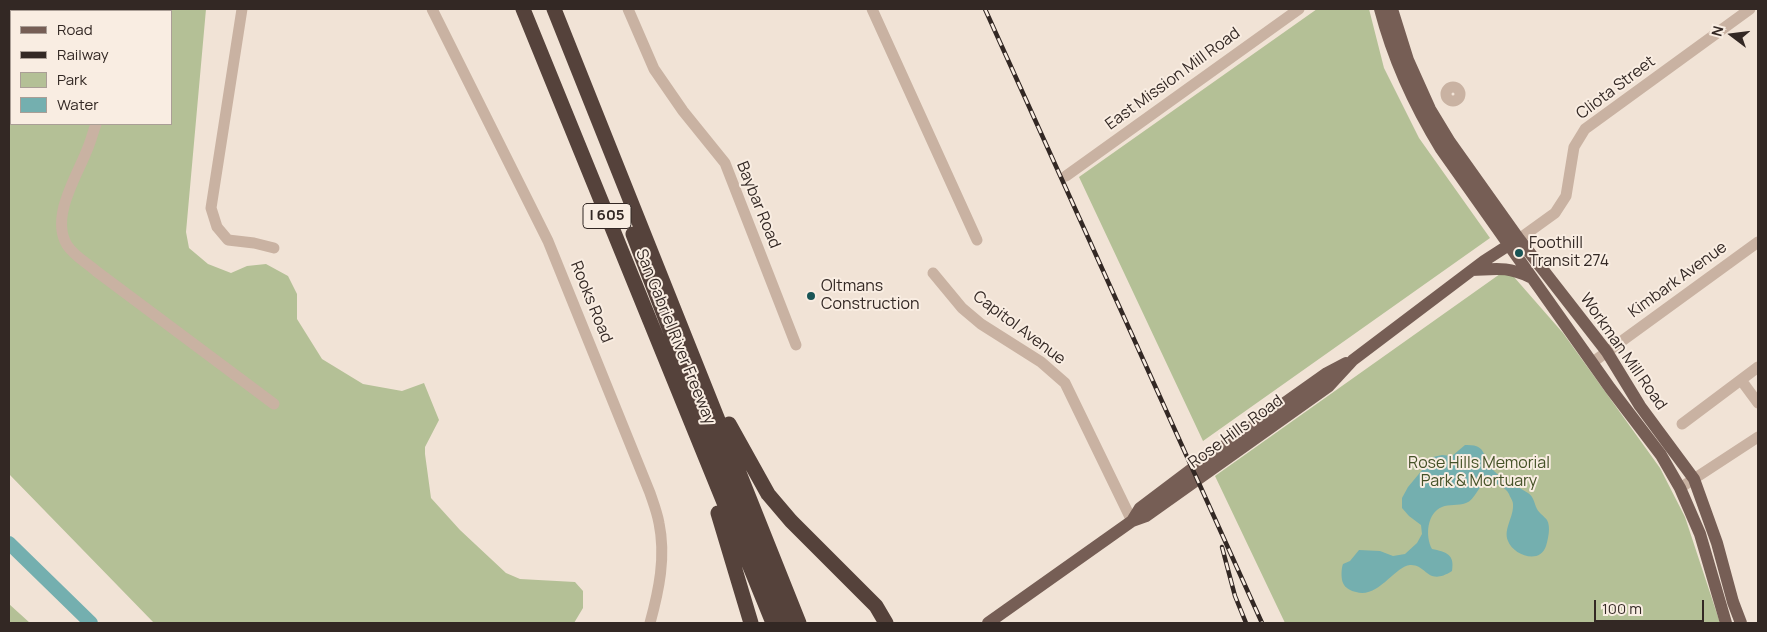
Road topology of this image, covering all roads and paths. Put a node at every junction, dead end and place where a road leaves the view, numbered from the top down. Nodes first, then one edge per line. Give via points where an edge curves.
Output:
1 (242, 9) edge
2 (432, 9) edge
3 (523, 9) edge
4 (534, 9) edge
5 (544, 9) edge
6 (554, 9) edge
7 (628, 9) edge
8 (872, 9) edge
9 (1299, 9) edge
10 (1380, 9) edge
11 (1392, 9) edge
12 (1750, 9) edge
13 (1445, 100) dead end
14 (1425, 112) junction
15 (96, 125) edge
16 (1066, 176) dead end
17 (977, 240) dead end
18 (1513, 242) junction
19 (1758, 242) edge
20 (274, 248) dead end
21 (1472, 270) junction
22 (933, 273) dead end
23 (1533, 278) junction
24 (684, 333) junction
25 (796, 345) dead end
26 (1607, 352) junction
27 (1593, 362) junction
28 (1758, 367) edge
29 (1741, 380) junction
30 (1758, 403) edge
31 (274, 404) dead end
32 (691, 423) junction
33 (1682, 424) dead end
34 (1758, 436) edge
35 (1694, 479) junction
36 (1680, 488) junction
37 (1132, 520) junction
38 (740, 543) junction
39 (650, 623) edge
40 (751, 623) edge
41 (773, 623) edge
42 (786, 623) edge
43 (799, 623) edge
44 (886, 623) edge
45 (988, 623) edge
46 (1726, 623) edge
47 (1741, 623) edge

1 - 20 street via 211,208 217,227 228,240
2 - 39 street, Rooks Road via 548,241 650,492 659,523 662,554 660,585
3 - 32 highway, San Gabriel River Freeway / I 605
4 - 38 highway via 741,522
5 - 42 highway
6 - 24 highway, San Gabriel River Freeway / I 605
7 - 25 street, Baybar Road via 654,69 725,163
8 - 17 street
9 - 16 street, East Mission Mill Road
10 - 14 main road, Workman Mill Road via 1398,64
11 - 14 main road, Workman Mill Road
12 - 18 street, Cliota Street via 1585,129 1574,147 1566,196 1556,213
13 - 14 street
14 - 18 main road, Workman Mill Road via 1466,166
14 - 18 main road, Workman Mill Road via 1458,176
15 - 31 street via 62,212 66,244 96,271
18 - 21 main road, Rose Hills Road
18 - 23 main road, Workman Mill Road
18 - 26 main road, Workman Mill Road
19 - 26 street, Kimbark Avenue
21 - 23 main road via 1504,268
21 - 37 main road, Rose Hills Road via 1353,360 1329,386 1146,516
22 - 37 street, Capitol Avenue via 962,308 981,324 1041,362 1065,383
23 - 27 main road, Workman Mill Road
24 - 43 highway, San Gabriel River Freeway / I 605
24 - 44 highway via 768,494 876,606
26 - 27 street, Kimbark Avenue
26 - 35 main road, Workman Mill Road via 1640,406
27 - 36 main road, Workman Mill Road via 1661,455
28 - 29 street
29 - 30 street
29 - 33 street
32 - 38 highway, San Gabriel River Freeway / I 605
32 - 40 highway
34 - 35 street
35 - 36 street
35 - 47 main road, Workman Mill Road
36 - 46 main road, Workman Mill Road via 1700,534
37 - 45 main road, Rose Hills Road
38 - 41 highway, San Gabriel River Freeway / I 605

